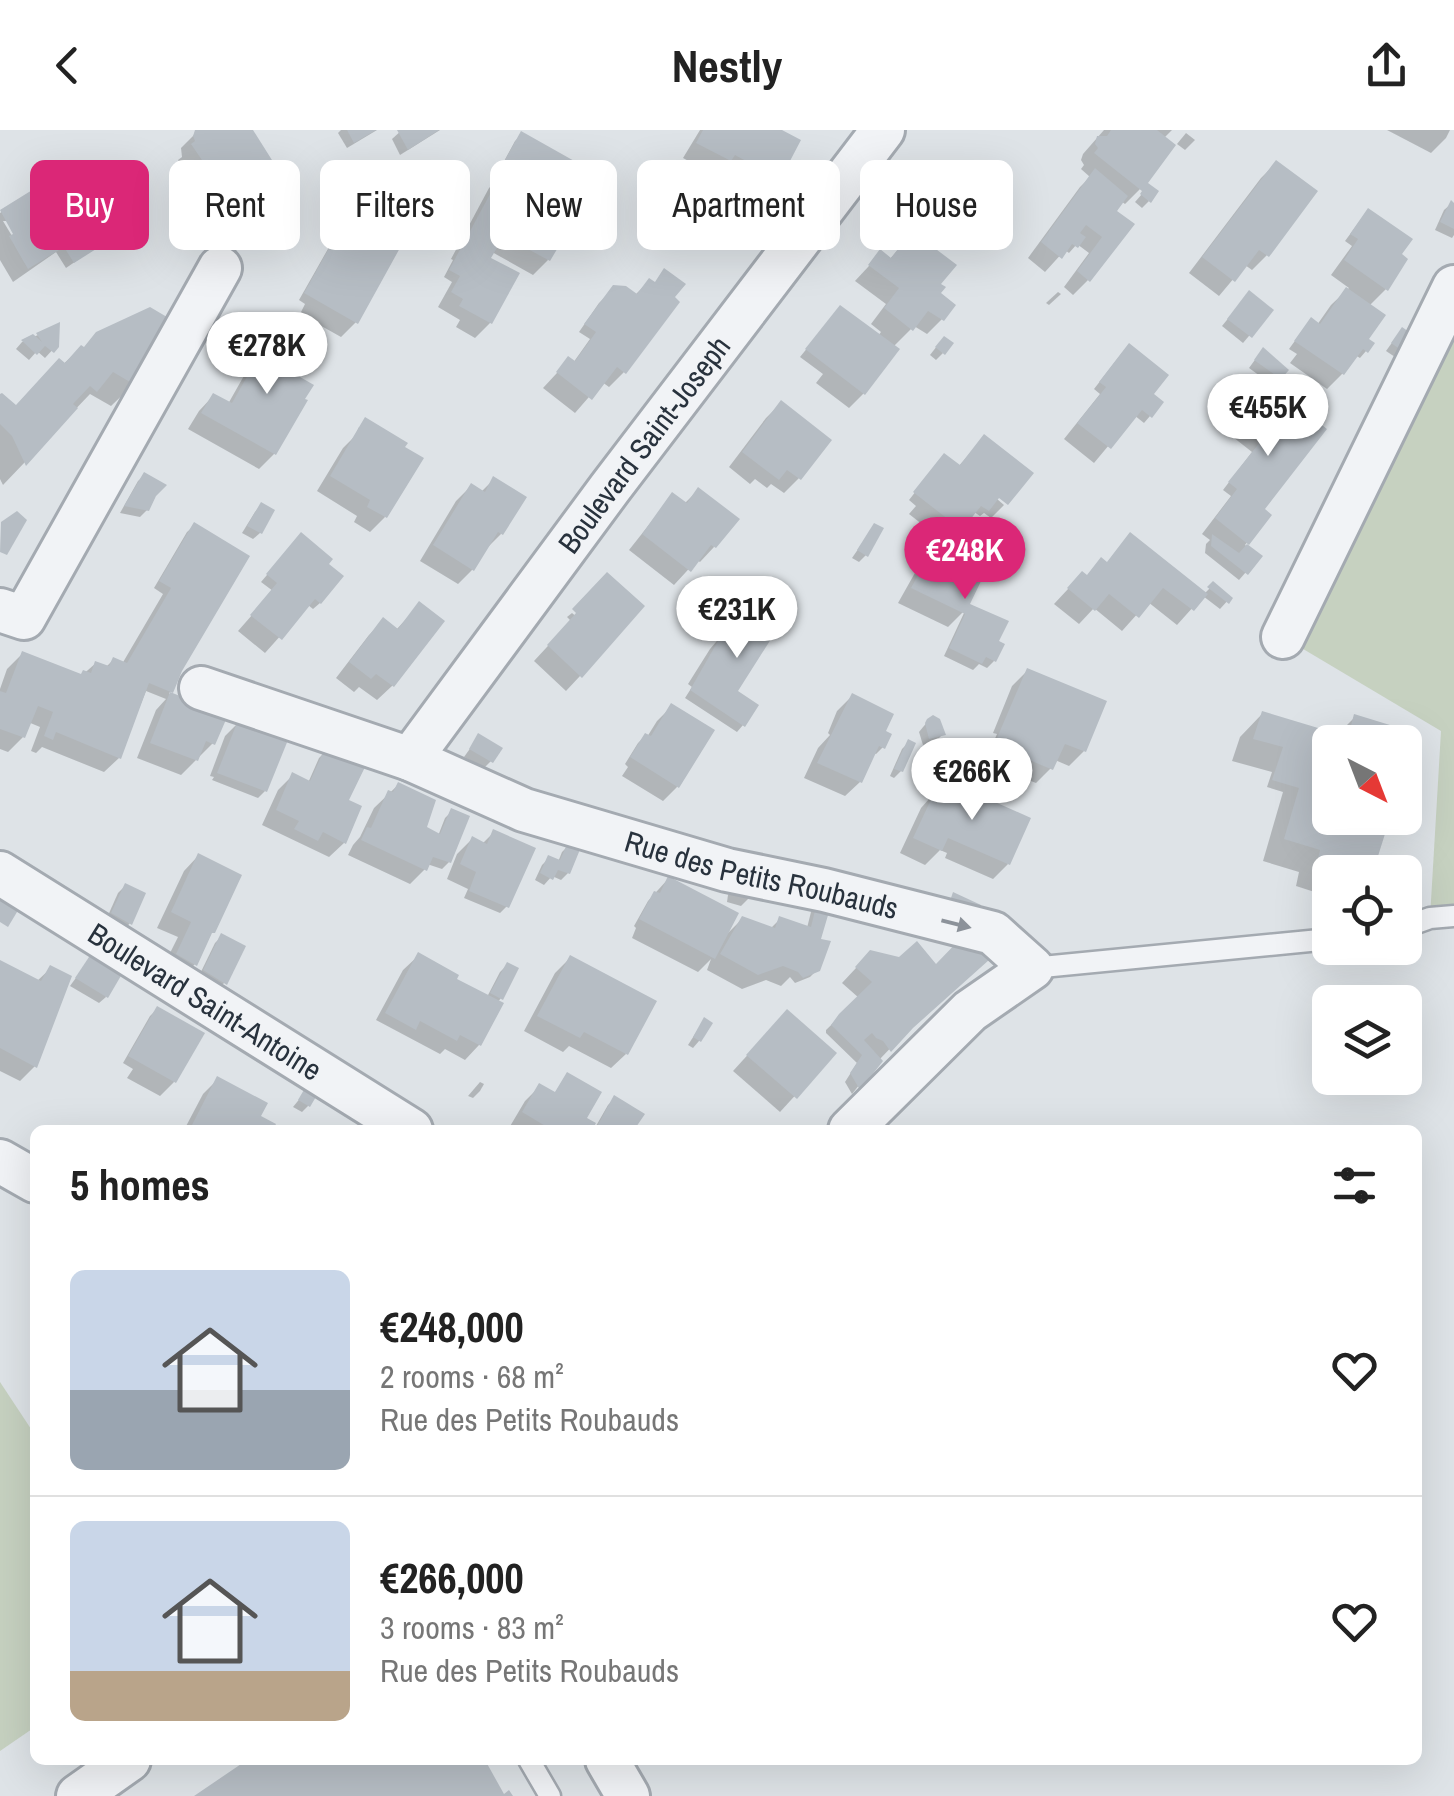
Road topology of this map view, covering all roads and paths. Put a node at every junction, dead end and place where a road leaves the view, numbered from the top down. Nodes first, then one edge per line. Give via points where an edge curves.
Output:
1 (883, 130) edge
2 (220, 268) dead end
3 (1454, 286) edge
4 (0, 610) edge
5 (1283, 636) dead end
6 (202, 688) dead end
7 (410, 759) junction
8 (0, 873) edge
9 (1454, 916) edge
10 (1422, 921) edge
11 (1312, 941) edge
12 (1032, 968) junction
13 (403, 1125) edge
14 (855, 1125) edge
15 (0, 1132) edge
16 (30, 1148) edge
17 (0, 1162) edge
18 (30, 1179) edge
19 (122, 1765) edge
20 (532, 1765) edge
21 (610, 1765) edge
22 (78, 1796) edge
23 (550, 1796) edge
24 (628, 1796) edge

1 - 7 street, Boulevard Saint-Joseph
2 - 4 street via 24,618
3 - 5 street
6 - 7 street, Rue des Petits Roubauds
7 -> 12 street, Rue des Petits Roubauds via 524,810 727,870 993,933
8 - 13 street, Boulevard Saint-Antoine
9 - 10 lane
11 - 12 lane
12 - 14 street via 970,1011
15 - 16 street
17 - 18 street
19 - 22 street
20 - 23 lane
21 - 24 street

